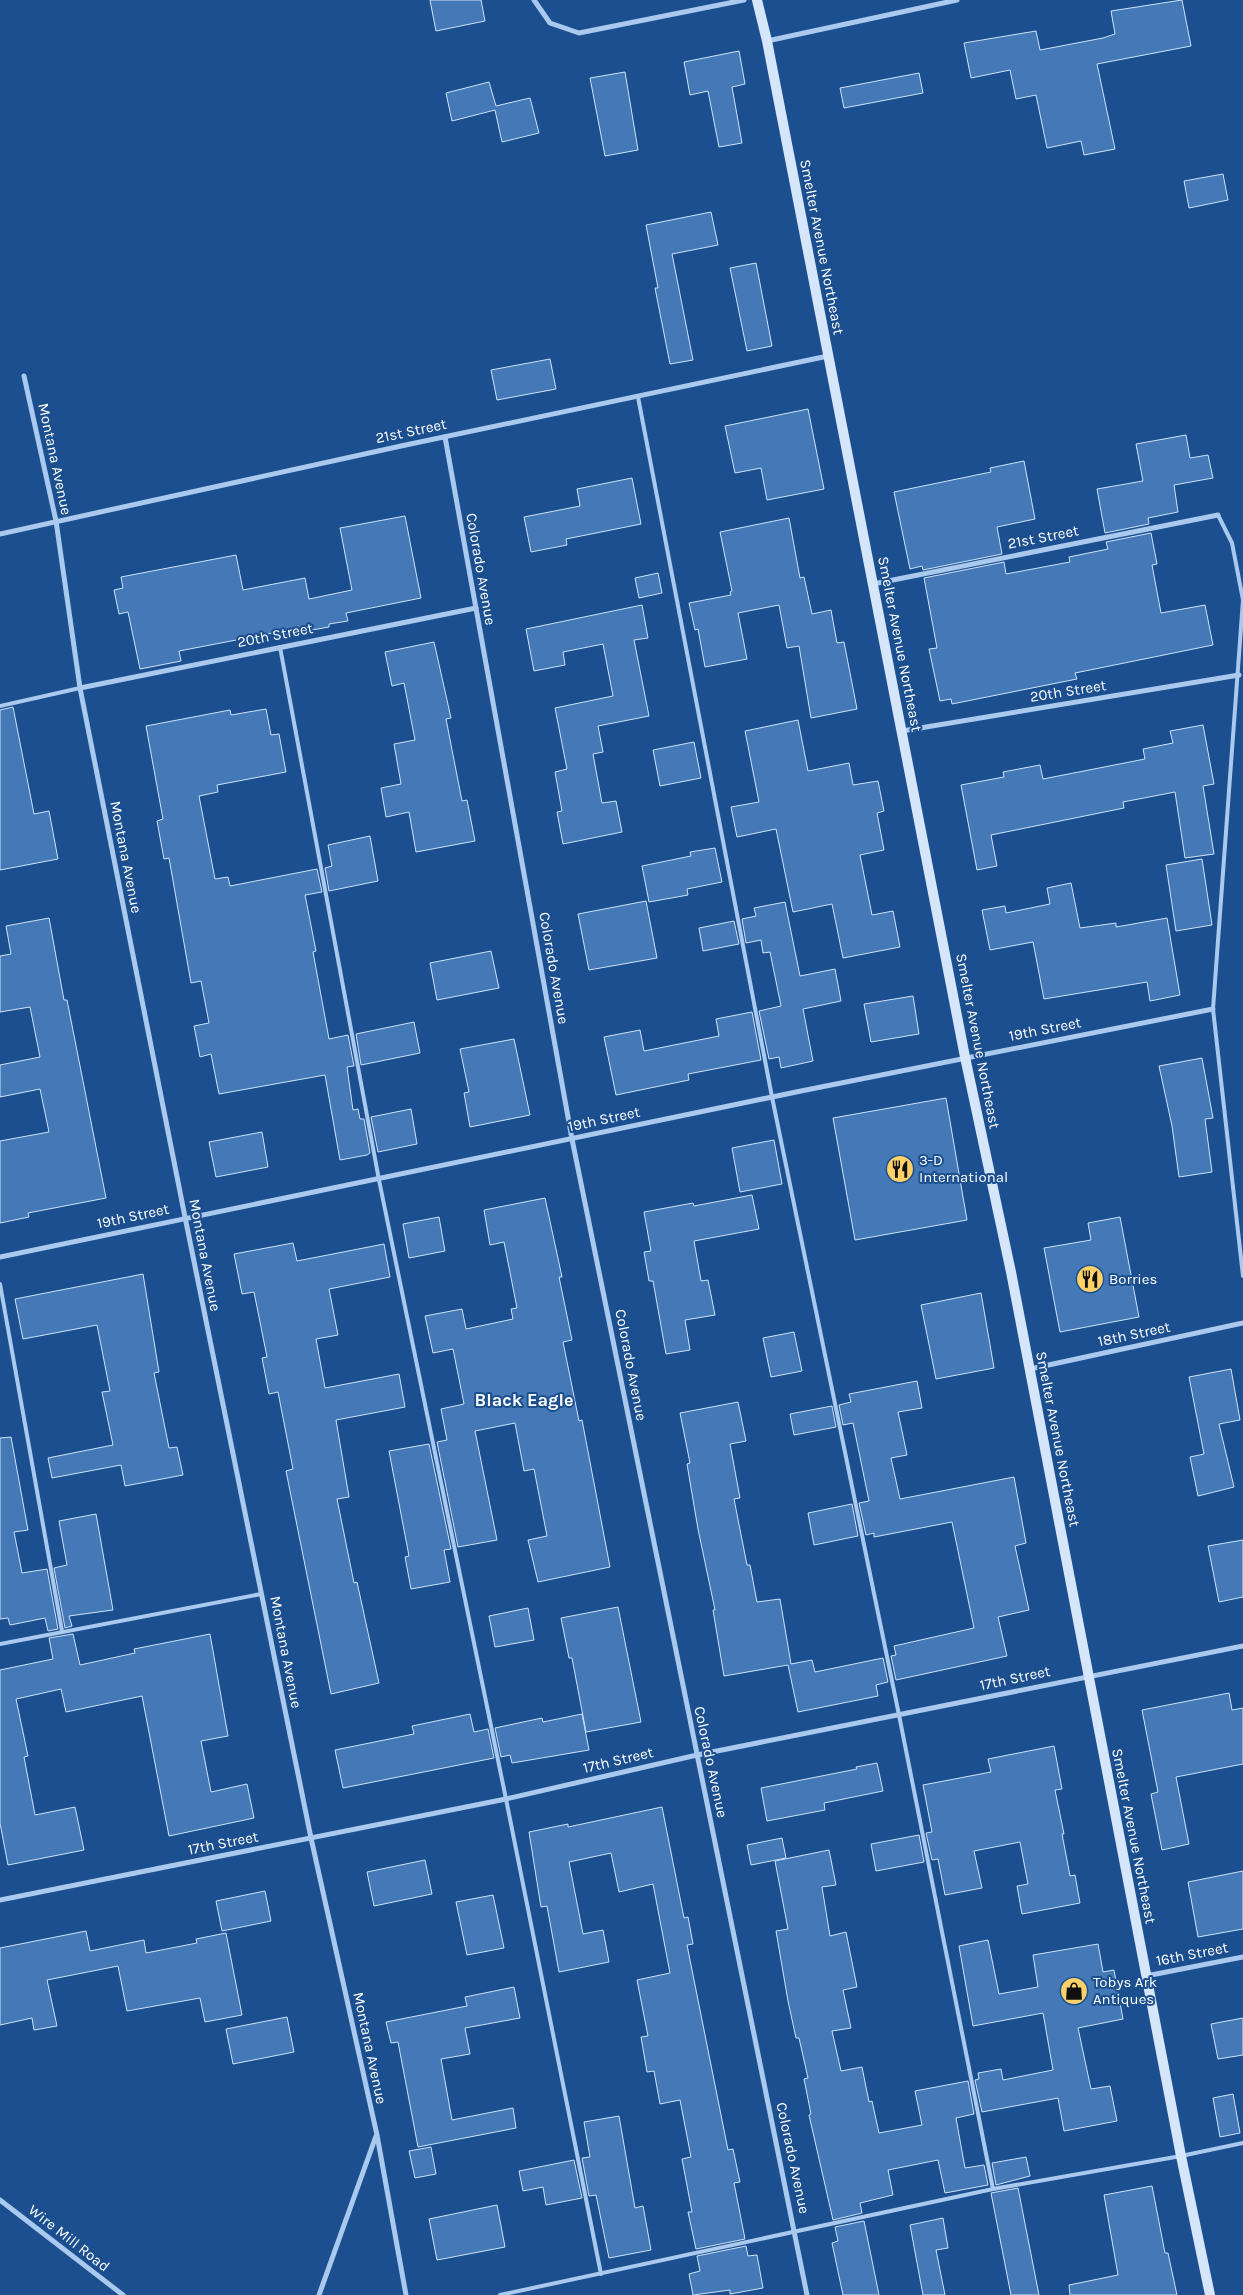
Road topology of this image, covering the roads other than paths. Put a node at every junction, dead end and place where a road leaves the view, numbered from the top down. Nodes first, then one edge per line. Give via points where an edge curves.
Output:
1 (534, 0) edge
2 (744, 0) edge
3 (757, 0) edge
4 (957, 0) edge
5 (767, 42) junction
6 (828, 356) junction
7 (24, 376) dead end
8 (638, 397) junction
9 (445, 437) junction
10 (1218, 515) joint
11 (56, 521) junction
12 (0, 534) edge
13 (873, 584) junction
14 (476, 608) junction
15 (280, 647) junction
16 (1239, 675) junction
17 (80, 688) junction
18 (0, 706) edge
19 (902, 731) junction
20 (1213, 1009) junction
21 (965, 1057) junction
22 (772, 1096) junction
23 (572, 1139) junction
24 (379, 1180) junction
25 (185, 1217) junction
26 (0, 1257) edge
27 (1243, 1276) edge
28 (0, 1284) edge
29 (1243, 1323) edge
30 (1030, 1369) junction
31 (261, 1594) junction
32 (62, 1630) junction
33 (0, 1644) edge
34 (1243, 1646) edge
35 (1088, 1676) junction
36 (899, 1715) junction
37 (697, 1754) junction
38 (506, 1799) junction
39 (311, 1838) junction
40 (0, 1900) edge
41 (1243, 1957) edge
42 (1146, 1976) junction
43 (376, 2135) junction
44 (1243, 2143) edge
45 (1181, 2156) junction
46 (993, 2189) junction
47 (0, 2200) edge
48 (796, 2230) junction
49 (601, 2274) junction
50 (123, 2295) edge
51 (319, 2295) edge
52 (406, 2295) edge
53 (500, 2295) edge
54 (807, 2295) edge
55 (1210, 2295) edge

1 - 2 street via 550,23 579,33
3 - 5 street, Smelter Avenue Northeast
4 - 5 street
5 - 6 street, Smelter Avenue Northeast
6 - 8 street, 21st Street
6 - 13 street, Smelter Avenue Northeast
7 - 11 street, Montana Avenue
8 - 9 street, 21st Street
8 - 22 lane
9 - 11 street, 21st Street
9 - 14 street, Colorado Avenue
10 - 13 street, 21st Street
10 - 16 lane via 1232,543 1242,600
11 - 12 street, 21st Street
11 - 17 street, Montana Avenue
13 - 19 street, Smelter Avenue Northeast
14 - 15 street, 20th Street
14 - 23 street, Colorado Avenue
15 - 17 street, 20th Street
15 - 24 lane
16 - 19 street, 20th Street
16 - 20 lane
17 - 18 lane
17 - 25 street, Montana Avenue
19 - 21 street, Smelter Avenue Northeast
20 - 21 street, 19th Street
20 - 27 lane
21 - 22 street, 19th Street
21 - 30 street, Smelter Avenue Northeast
22 - 23 street, 19th Street
22 - 36 lane
23 - 24 street, 19th Street
23 - 37 street, Colorado Avenue
24 - 25 street, 19th Street
24 - 38 lane
25 - 26 street, 19th Street
25 - 31 street, Montana Avenue
28 - 32 lane
29 - 30 street, 18th Street
30 - 35 street, Smelter Avenue Northeast
31 - 32 lane
31 - 39 street, Montana Avenue
32 - 33 lane
34 - 35 street, 17th Street
35 - 36 street, 17th Street
35 - 42 street, Smelter Avenue Northeast
36 - 37 street, 17th Street
36 - 46 lane
37 - 38 street, 17th Street
37 - 48 street, Colorado Avenue
38 - 39 street, 17th Street
38 - 49 lane
39 - 40 street, 17th Street
39 - 43 street, Montana Avenue
41 - 42 street, 16th Street
42 - 45 street, Smelter Avenue Northeast
43 - 51 street
43 - 52 street, Montana Avenue
44 - 45 lane
45 - 46 lane
45 - 55 street, Smelter Avenue Northeast
46 - 48 lane
47 - 50 street, Wire Mill Road
48 - 49 lane
48 - 54 street, Colorado Avenue
49 - 53 lane

